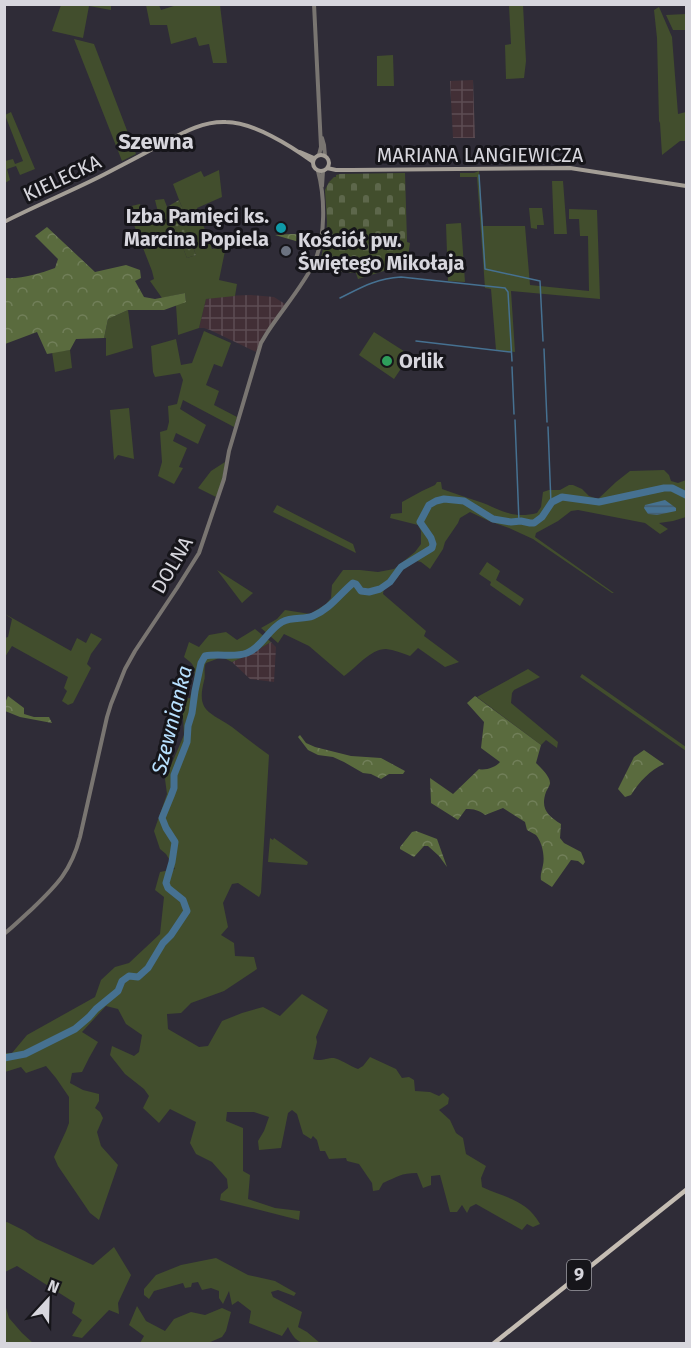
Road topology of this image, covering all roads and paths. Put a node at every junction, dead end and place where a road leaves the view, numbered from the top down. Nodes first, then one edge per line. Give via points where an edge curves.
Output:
1 (314, 4) edge
2 (320, 134) junction
3 (325, 156) junction
4 (315, 158) junction
5 (324, 168) junction
6 (687, 186) edge
7 (4, 222) edge
8 (4, 934) edge
9 (687, 1190) edge
10 (493, 1344) edge

1 - 2 street
2 - 3 street
2 - 4 street via 321,150
3 - 4 main road
3 - 5 main road via 328,159
4 - 5 main road via 314,167
4 - 7 main road, KIELECKA via 242,124 202,124
5 - 6 main road, MARIANA LANGIEWICZA via 570,168
5 - 8 street, DOLNA via 322,229 316,258 261,343 224,479 199,553 121,679 107,717 76,853 60,881
9 - 10 main road, 9

